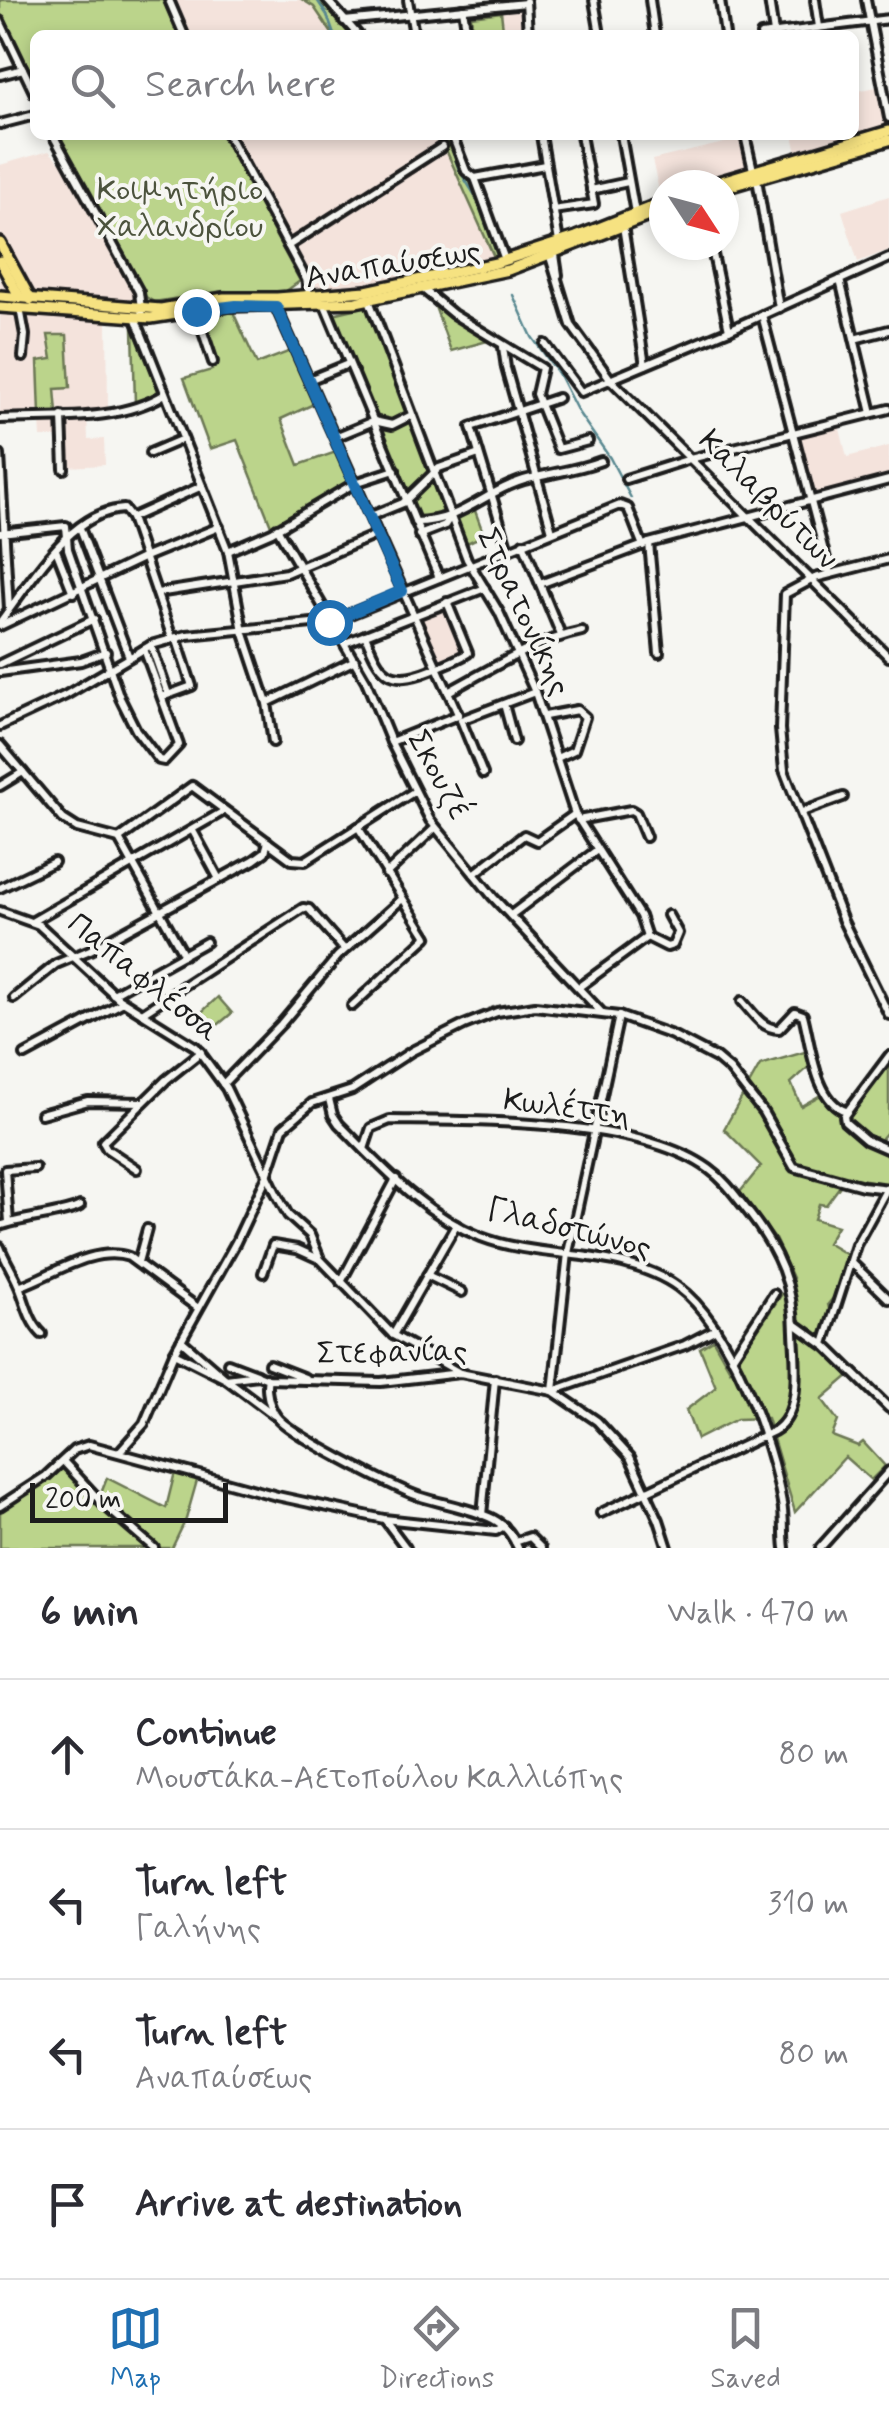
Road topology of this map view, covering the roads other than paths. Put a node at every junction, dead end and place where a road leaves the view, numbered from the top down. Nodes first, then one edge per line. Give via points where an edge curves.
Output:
1 (169, 0) edge
2 (327, 0) edge
3 (408, 0) edge
4 (594, 0) edge
5 (650, 0) edge
6 (720, 0) edge
7 (769, 0) edge
8 (816, 0) edge
9 (866, 0) edge
10 (526, 1) edge
11 (463, 9) junction
12 (408, 14) junction
13 (889, 19) edge
14 (344, 20) junction
15 (0, 21) edge
16 (869, 21) junction
17 (818, 27) junction
18 (182, 30) edge
19 (353, 30) edge
20 (413, 30) edge
21 (466, 30) edge
22 (528, 30) edge
23 (599, 30) edge
24 (653, 30) edge
25 (724, 30) edge
26 (774, 30) edge
27 (796, 30) edge
28 (23, 69) junction
29 (0, 75) edge
30 (30, 84) edge
31 (30, 116) edge
32 (889, 118) edge
33 (0, 124) edge
34 (889, 131) edge
35 (56, 140) edge
36 (231, 140) edge
37 (454, 140) edge
38 (542, 140) edge
39 (582, 140) edge
40 (622, 140) edge
41 (746, 140) edge
42 (889, 140) edge
43 (442, 146) dead end
44 (546, 164) junction
45 (755, 174) junction
46 (475, 178) junction
47 (739, 178) edge
48 (739, 181) edge
49 (628, 182) junction
50 (591, 190) junction
51 (649, 208) edge
52 (552, 210) junction
53 (635, 213) junction
54 (649, 216) edge
55 (623, 226) junction
56 (0, 242) edge
57 (288, 246) junction
58 (554, 249) junction
59 (889, 258) edge
60 (505, 260) junction
61 (714, 260) edge
62 (0, 261) edge
63 (840, 280) junction
64 (424, 281) junction
65 (0, 296) edge
66 (368, 300) junction
67 (310, 301) junction
68 (25, 302) junction
69 (325, 304) junction
70 (0, 307) edge
71 (276, 307) junction
72 (780, 308) junction
73 (196, 311) junction
74 (139, 314) junction
75 (762, 316) junction
76 (729, 330) junction
77 (889, 330) edge
78 (854, 339) junction
79 (545, 344) dead end
80 (503, 347) junction
81 (23, 357) dead end
82 (213, 362) dead end
83 (348, 364) junction
84 (645, 365) junction
85 (309, 380) junction
86 (610, 380) junction
87 (165, 394) junction
88 (558, 398) dead end
89 (539, 404) junction
90 (889, 409) edge
91 (518, 411) junction
92 (872, 413) junction
93 (412, 415) junction
94 (62, 416) junction
95 (0, 419) edge
96 (374, 420) junction
97 (793, 432) junction
98 (335, 436) junction
99 (183, 439) junction
100 (588, 442) dead end
101 (150, 452) dead end
102 (479, 454) junction
103 (0, 455) edge
104 (690, 459) junction
105 (600, 461) dead end
106 (64, 469) dead end
107 (394, 470) junction
108 (434, 471) junction
109 (537, 477) junction
110 (626, 478) dead end
111 (889, 480) edge
112 (1, 481) edge
113 (355, 483) junction
114 (202, 486) junction
115 (492, 496) junction
116 (407, 499) junction
117 (810, 501) junction
118 (129, 514) junction
119 (749, 515) junction
120 (370, 516) junction
121 (452, 516) junction
122 (415, 522) junction
123 (219, 527) junction
124 (80, 528) junction
125 (277, 528) junction
126 (552, 531) junction
127 (2, 532) edge
128 (378, 534) junction
129 (419, 535) junction
130 (66, 539) junction
131 (523, 542) junction
132 (646, 545) junction
133 (508, 549) junction
134 (56, 550) junction
135 (228, 551) junction
136 (145, 557) junction
137 (889, 559) edge
138 (470, 565) junction
139 (300, 567) junction
140 (830, 574) junction
141 (439, 578) junction
142 (812, 579) junction
143 (102, 580) junction
144 (234, 580) junction
145 (540, 584) junction
146 (84, 588) junction
147 (484, 588) junction
148 (23, 591) junction
149 (402, 591) junction
150 (73, 593) junction
151 (158, 593) junction
152 (447, 602) junction
153 (9, 610) junction
154 (32, 612) junction
155 (413, 616) junction
156 (94, 620) junction
157 (332, 621) junction
158 (0, 624) edge
159 (243, 630) junction
160 (582, 631) dead end
161 (365, 635) junction
162 (560, 635) junction
163 (174, 638) junction
164 (889, 641) edge
165 (345, 643) junction
166 (877, 644) junction
167 (148, 647) junction
168 (106, 652) junction
169 (658, 653) dead end
170 (518, 654) junction
171 (889, 657) edge
172 (128, 658) junction
173 (355, 660) junction
174 (0, 664) edge
175 (110, 668) junction
176 (436, 668) junction
177 (0, 672) edge
178 (448, 692) junction
179 (536, 692) junction
180 (165, 696) junction
181 (267, 703) junction
182 (504, 704) junction
183 (545, 716) junction
184 (459, 717) junction
185 (0, 726) edge
186 (514, 741) dead end
187 (273, 742) dead end
188 (391, 742) junction
189 (0, 745) edge
190 (557, 758) junction
191 (23, 772) junction
192 (483, 774) dead end
193 (0, 786) edge
194 (415, 791) junction
195 (843, 797) dead end
196 (224, 811) junction
197 (802, 812) junction
198 (576, 817) junction
199 (358, 828) junction
200 (435, 828) junction
201 (193, 831) junction
202 (646, 837) dead end
203 (119, 840) junction
204 (268, 842) junction
205 (597, 850) junction
206 (54, 862) dead end
207 (134, 865) junction
208 (386, 874) junction
209 (474, 874) junction
210 (219, 879) junction
211 (0, 888) edge
212 (401, 900) junction
213 (0, 911) edge
214 (160, 911) junction
215 (511, 915) junction
216 (668, 915) dead end
217 (32, 921) junction
218 (646, 936) junction
219 (206, 942) dead end
220 (344, 949) junction
221 (184, 954) junction
222 (76, 957) junction
223 (579, 986) junction
224 (113, 994) junction
225 (14, 998) dead end
226 (742, 1001) dead end
227 (123, 1002) junction
228 (352, 1006) dead end
229 (142, 1012) junction
230 (602, 1013) junction
231 (619, 1016) junction
232 (889, 1016) edge
233 (201, 1052) junction
234 (25, 1055) dead end
235 (889, 1056) edge
236 (223, 1084) junction
237 (330, 1099) junction
238 (143, 1102) junction
239 (846, 1112) junction
240 (41, 1114) dead end
241 (594, 1130) junction
242 (364, 1149) junction
243 (889, 1150) edge
244 (36, 1168) dead end
245 (137, 1169) dead end
246 (268, 1176) junction
247 (396, 1179) junction
248 (888, 1189) edge
249 (80, 1206) dead end
250 (9, 1222) junction
251 (456, 1225) junction
252 (0, 1226) edge
253 (147, 1229) dead end
254 (0, 1247) edge
255 (568, 1253) junction
256 (320, 1259) junction
257 (852, 1262) junction
258 (138, 1264) junction
259 (263, 1273) dead end
260 (427, 1275) junction
261 (341, 1282) junction
262 (21, 1286) junction
263 (462, 1292) dead end
264 (774, 1294) dead end
265 (889, 1299) edge
266 (198, 1308) junction
267 (794, 1323) junction
268 (716, 1328) junction
269 (42, 1334) dead end
270 (393, 1336) junction
271 (180, 1340) junction
272 (824, 1344) junction
273 (174, 1353) junction
274 (732, 1358) junction
275 (228, 1362) dead end
276 (270, 1364) dead end
277 (460, 1372) junction
278 (258, 1375) junction
279 (226, 1379) junction
280 (268, 1379) junction
281 (496, 1379) junction
282 (308, 1380) junction
283 (553, 1390) junction
284 (889, 1408) edge
285 (276, 1416) junction
286 (764, 1436) junction
287 (120, 1451) junction
288 (64, 1461) junction
289 (889, 1471) edge
290 (647, 1491) junction
291 (0, 1506) edge
292 (601, 1512) dead end
293 (482, 1515) junction
294 (384, 1519) junction
295 (504, 1526) junction
296 (517, 1545) edge
297 (154, 1548) edge
298 (406, 1548) edge
299 (541, 1548) edge
300 (668, 1548) edge
301 (785, 1548) edge
302 (820, 1548) edge

1 - 18 street
2 - 14 street
3 - 12 street
4 - 23 street
5 - 24 street
6 - 25 street
7 - 26 street
8 - 17 street
9 - 16 street
10 - 11 street
10 - 22 street
11 - 12 street
11 - 21 street
12 - 14 street
12 - 20 street
13 - 16 street
14 - 19 street
15 - 28 street
16 - 17 street
16 - 32 street
17 - 27 street
28 - 29 street
28 - 30 street
31 - 33 street
34 - 45 main road
35 - 74 street via 131,276
36 - 57 street
37 - 46 street
38 - 44 street, Καλαβρύτων
39 - 50 street
40 - 49 street
41 - 45 street
42 - 45 main road
43 - 57 street
44 - 46 street
44 - 52 street, Καλαβρύτων
45 - 47 main road
45 - 48 main road
45 - 72 street
46 - 60 street
49 - 50 street
49 - 53 street
50 - 52 street via 594,204
51 - 53 main road, Αναπαύσεως
52 - 58 street, Καλαβρύτων
53 - 58 main road, Αναπαύσεως
54 - 55 main road, Αναπαύσεως
55 - 58 main road, Αναπαύσεως
55 - 84 street
56 - 68 main road
57 - 67 street
58 - 60 main road, Αναπαύσεως
58 - 64 main road, Αναπαύσεως via 508,270
58 - 86 street, Καλαβρύτων via 571,325
59 - 63 street
60 - 64 main road, Αναπαύσεως
61 - 76 street
62 - 68 main road
63 - 72 street
63 - 78 street
64 - 66 main road, Αναπαύσεως
64 - 67 main road, Αναπαύσεως
64 - 80 street via 440,305
65 - 68 main road, Αναπαύσεως
66 - 69 main road, Αναπαύσεως
66 - 93 street, Στρατονίκης
67 - 69 main road, Αναπαύσεως
67 - 71 main road, Αναπαύσεως
67 - 74 main road, Αναπαύσεως via 224,298
68 - 70 main road, Αναπαύσεως
68 - 74 main road, Αναπαύσεως
68 - 81 street
69 - 83 street
71 - 73 main road, Αναπαύσεως
71 - 85 street
72 - 75 street
73 - 74 main road, Αναπαύσεως
73 - 82 street
74 - 87 street
75 - 76 street
75 - 97 street
76 - 84 street
77 - 78 street
78 - 92 street
79 - 86 street via 581,392
80 - 89 street via 542,368
80 - 91 street
83 - 85 street
83 - 96 street
84 - 86 street
85 - 98 street
86 - 104 street, Καλαβρύτων
87 - 94 street via 130,409
87 - 99 street
88 - 89 street
89 - 91 street
89 - 100 street via 558,450
90 - 92 street
91 - 102 street via 471,427
91 - 109 street
92 - 97 street
93 - 96 street via 392,424
93 - 108 street, Στρατονίκης
94 - 95 street
94 - 106 street
96 - 98 street
96 - 107 street
97 - 104 street
97 - 117 street
98 - 113 street
99 - 101 street
99 - 114 street
102 - 108 street
102 - 115 street
103 - 112 street
104 - 110 street
104 - 119 street, Καλαβρύτων
105 - 109 street
107 - 113 street
107 - 116 street
108 - 116 street
108 - 121 street, Στρατονίκης
109 - 115 street
109 - 126 street
111 - 117 street
112 - 127 street
113 - 120 street
113 - 125 street
114 - 118 street
114 - 123 street
115 - 121 street
115 - 133 street
116 - 120 street
116 - 122 street
117 - 119 street
117 - 140 street
118 - 124 street via 102,512
118 - 136 street
119 - 132 street
119 - 142 street, Καλαβρύτων
120 - 128 street
121 - 122 street
121 - 129 street
121 - 138 street, Στρατονίκης
122 - 129 street
123 - 135 street
123 - 136 street
124 - 130 street
124 - 143 street
125 - 135 street
125 - 139 street, Σκουζέ
126 - 131 street
126 - 132 street via 622,504
127 - 130 street via 66,526
127 - 153 street
128 - 139 street
128 - 149 street
129 - 141 street
130 - 134 street
130 - 146 street
131 - 133 street
131 - 145 street
132 - 145 street
132 - 169 street
133 - 138 street
134 - 148 street
134 - 150 street
135 - 144 street
136 - 143 street
136 - 151 street
137 - 140 street
138 - 141 street
138 - 147 street, Στρατονίκης
139 - 144 street
139 - 157 street, Σκουζέ
140 - 142 street
141 - 149 street
142 - 166 street, Καλαβρύτων
142 - 197 street via 782,599 780,740
143 - 146 street
143 - 172 street
144 - 151 street
144 - 159 street
145 - 162 street
146 - 150 street
146 - 156 street
147 - 152 street
147 - 170 street, Στρατονίκης
148 - 153 street
148 - 154 street
149 - 155 street
149 - 157 street
150 - 154 street
151 - 163 street
152 - 155 street
152 - 176 street via 468,653
153 - 158 street
154 - 158 street
155 - 161 street
155 - 176 street
156 - 168 street
156 - 174 street
157 - 159 street
157 - 165 street, Σκουζέ
159 - 163 street
159 - 181 street
160 - 162 street
161 - 165 street
161 - 176 street via 378,664 395,678
162 - 170 street
163 - 167 street
163 - 180 street via 192,686
164 - 166 street
165 - 173 street, Σκουζέ
166 - 171 street, Καλαβρύτων
167 - 172 street
167 - 180 street
168 - 175 street
168 - 177 street
170 - 178 street
170 - 179 street, Στρατονίκης
172 - 175 street
173 - 181 street
173 - 188 street, Σκουζέ
175 - 180 street via 131,721 162,761 179,746
175 - 185 street
176 - 178 street
178 - 184 street
179 - 182 street
179 - 183 street, Στρατονίκης
181 - 187 street
182 - 184 street
182 - 186 street
183 - 190 street, Στρατονίκης
183 - 190 street via 578,710 585,716 574,750
184 - 188 street
184 - 192 street
188 - 194 street, Σκουζέ
189 - 191 street
190 - 198 street, Στρατονίκης
191 - 193 street
191 - 203 street via 71,825
194 - 199 street
194 - 200 street, Σκουζέ
195 - 197 street
196 - 201 street
196 - 203 street via 192,786
196 - 204 street
197 - 232 street via 843,921
198 - 202 street via 631,810
198 - 205 street, Στρατονίκης
198 - 209 street via 536,842 524,836
199 - 204 street via 305,861 292,860
199 - 208 street
200 - 208 street
200 - 209 street, Σκουζέ
201 - 207 street
201 - 210 street
203 - 207 street
204 - 210 street via 262,854
205 - 215 street
205 - 218 street, Στρατονίκης
206 - 211 street
207 - 214 street
207 - 217 street
208 - 212 street
209 - 215 street, Σκουζέ
210 - 214 street
212 - 220 street
212 - 228 street via 427,940
213 - 217 street, Παπαφλέσσα
214 - 221 street
214 - 222 street
215 - 223 street, Σκουζέ
216 - 218 street via 678,933 674,945
217 - 222 street, Παπαφλέσσα
218 - 223 street
219 - 221 street
220 - 229 street via 302,908
220 - 236 street
221 - 224 street
222 - 224 street, Παπαφλέσσα
222 - 225 street
223 - 230 street, Σκουζέ
224 - 227 street, Παπαφλέσσα
226 - 239 street via 771,1029 795,1012 803,1015 823,1087 830,1102
227 - 229 street, Παπαφλέσσα
227 - 234 street
229 - 233 street, Παπαφλέσσα
230 - 231 street
230 - 237 street via 535,1006 497,1012
231 - 241 street
231 - 248 street via 685,1040 730,1070 799,1170
233 - 236 street, Παπαφλέσσα
233 - 238 street
235 - 239 street
236 - 246 street, Παπαφλέσσα
237 - 242 street, Γλαδστώνος via 335,1120
237 - 246 street via 312,1103 283,1128
238 - 240 street via 88,1101
238 - 245 street via 102,1144
239 - 243 street via 851,1128
241 - 242 street, Κωλέττη via 390,1120 373,1126
241 - 255 street
241 - 267 street, Κωλέττη via 686,1156 728,1186 777,1254
242 - 247 street, Γλαδστώνος
244 - 250 street via 5,1170
246 - 256 street, Παπαφλέσσα
246 - 266 street
247 - 251 street, Γλαδστώνος
247 - 261 street
248 - 257 street via 858,1238
249 - 250 street
250 - 252 street
251 - 255 street, Γλαδστώνος via 484,1238
251 - 260 street
253 - 258 street
254 - 262 street
255 - 268 street, Γλαδστώνος via 661,1277
255 - 283 street
256 - 259 street via 273,1246
256 - 261 street, Παπαφλέσσα
257 - 265 street
257 - 272 street
258 - 262 street via 121,1254 100,1256
258 - 266 street
260 - 263 street
260 - 270 street
261 - 270 street, Παπαφλέσσα
262 - 269 street
264 - 274 street
266 - 271 street
267 - 272 street
267 - 286 street, Κωλέττη via 788,1417
268 - 274 street, Γλαδστώνος
268 - 283 street
270 - 277 street, Παπαφλέσσα
271 - 273 street
271 - 279 street
272 - 284 street
273 - 279 street
273 - 287 street via 144,1424
274 - 286 street, Γλαδστώνος
275 - 278 street
276 - 282 street
277 - 281 street, Στεφανίας
277 - 282 street, Στεφανίας via 381,1382
278 - 279 street
278 - 280 street
279 - 285 street
280 - 282 street, Στεφανίας
280 - 285 street
281 - 283 street, Στεφανίας
281 - 293 street
283 - 290 street, Στεφανίας via 616,1439
285 - 293 street via 380,1479
286 - 290 street
286 - 301 street, Γλαδστώνος via 782,1501
287 - 288 street via 90,1445
287 - 294 street
288 - 291 street
288 - 297 street
289 - 302 street
290 - 292 street
290 - 300 street, Στεφανίας
293 - 295 street
294 - 295 street via 496,1531
294 - 298 street
295 - 296 street
296 - 299 street via 530,1537

